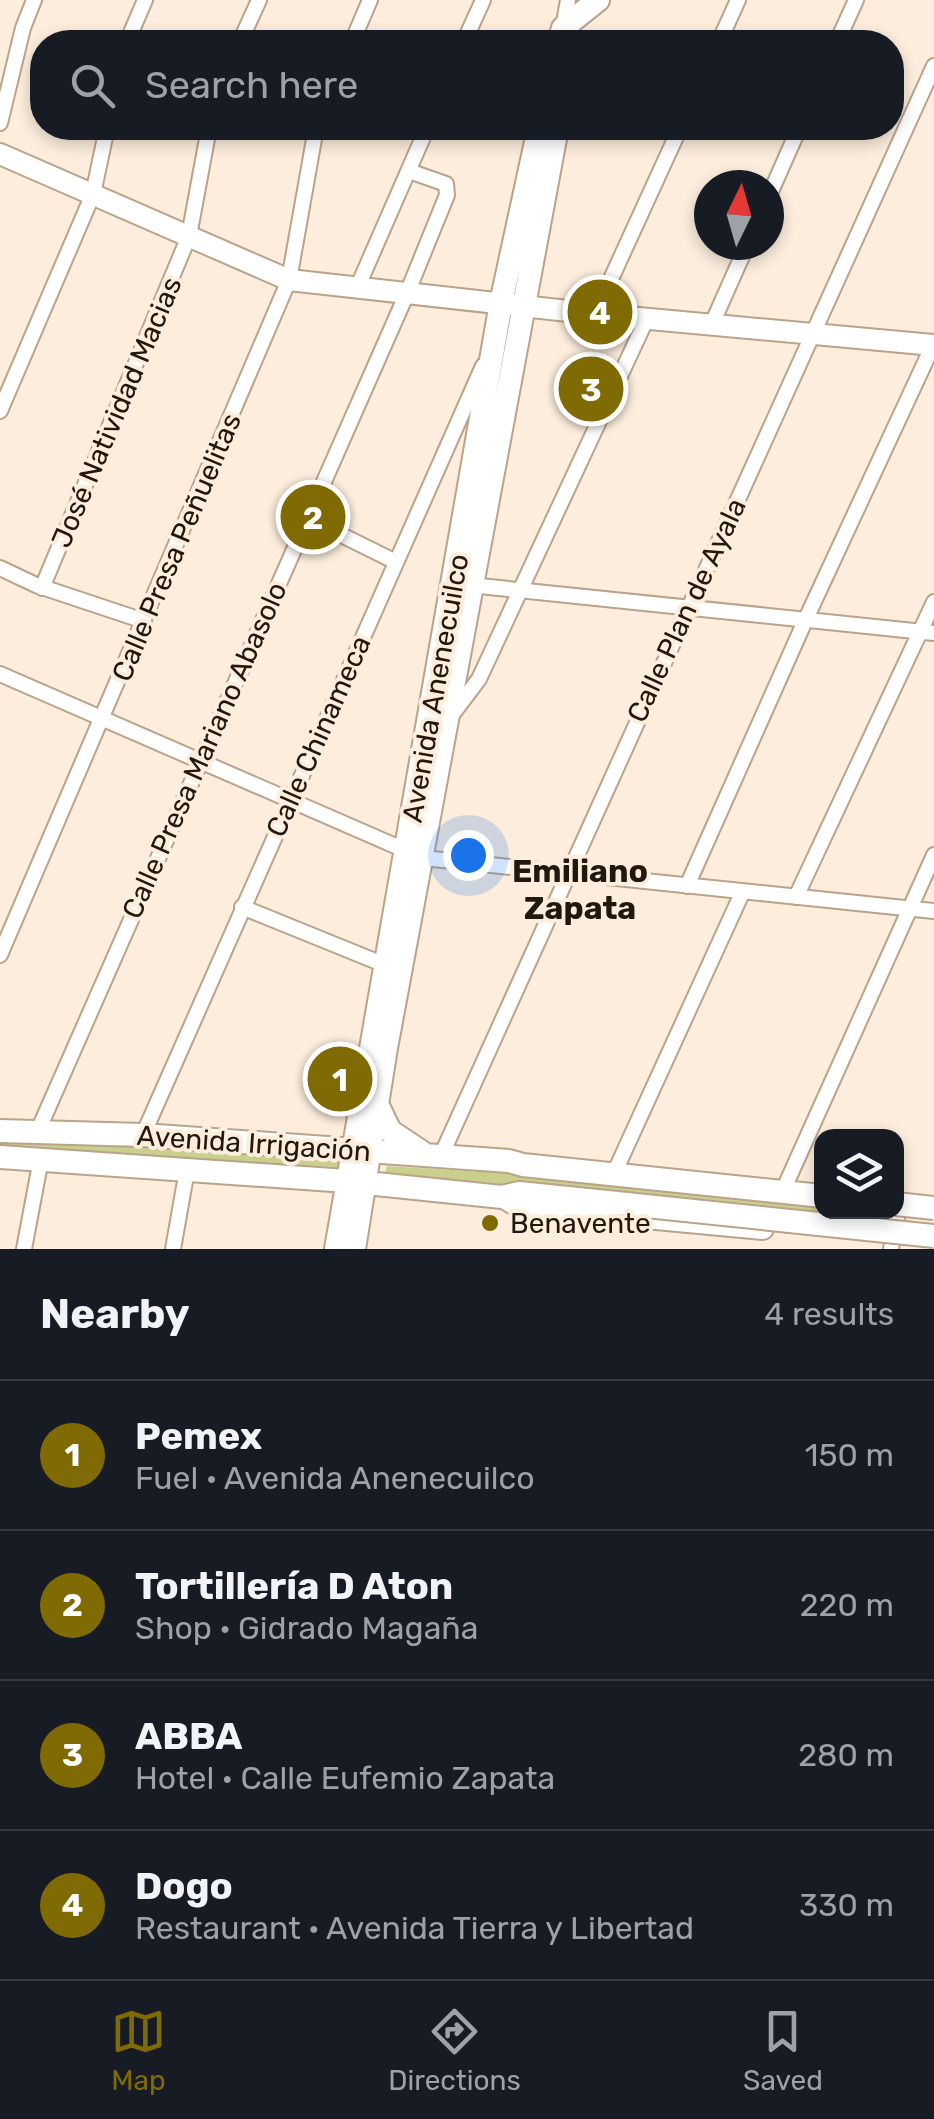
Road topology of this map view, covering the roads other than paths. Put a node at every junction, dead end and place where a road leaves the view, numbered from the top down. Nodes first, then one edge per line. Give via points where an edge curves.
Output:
1 (34, 0) edge
2 (145, 0) edge
3 (259, 0) edge
4 (370, 0) edge
5 (483, 0) edge
6 (738, 0) edge
7 (856, 0) edge
8 (583, 3) edge
9 (133, 30) edge
10 (245, 30) edge
11 (357, 30) edge
12 (469, 30) edge
13 (569, 30) edge
14 (724, 30) edge
15 (842, 30) edge
16 (934, 66) edge
17 (0, 123) edge
18 (904, 133) edge
19 (105, 140) edge
20 (207, 140) edge
21 (314, 140) edge
22 (423, 140) edge
23 (537, 140) edge
24 (554, 140) edge
25 (675, 140) edge
26 (795, 140) edge
27 (901, 140) edge
28 (0, 154) edge
29 (781, 170) edge
30 (409, 171) junction
31 (94, 194) junction
32 (189, 236) junction
33 (740, 260) edge
34 (289, 280) junction
35 (358, 286) junction
36 (408, 291) junction
37 (512, 304) junction
38 (596, 314) junction
39 (647, 318) junction
40 (712, 324) junction
41 (814, 334) junction
42 (496, 338) junction
43 (934, 344) edge
44 (0, 411) edge
45 (307, 518) junction
46 (396, 562) junction
47 (0, 568) edge
48 (0, 580) edge
49 (470, 585) junction
50 (39, 587) junction
51 (522, 591) junction
52 (934, 602) edge
53 (686, 610) junction
54 (805, 620) junction
55 (144, 622) junction
56 (927, 632) edge
57 (1, 676) edge
58 (103, 718) junction
59 (446, 723) junction
60 (200, 760) junction
61 (288, 801) junction
62 (414, 855) junction
63 (934, 855) edge
64 (566, 874) junction
65 (687, 886) junction
66 (742, 891) junction
67 (796, 897) junction
68 (242, 907) junction
69 (910, 908) junction
70 (934, 911) edge
71 (0, 955) edge
72 (385, 964) junction
73 (368, 1104) junction
74 (0, 1130) edge
75 (37, 1133) junction
76 (144, 1135) junction
77 (313, 1146) junction
78 (360, 1150) junction
79 (433, 1155) junction
80 (0, 1156) edge
81 (41, 1160) junction
82 (187, 1170) junction
83 (619, 1171) junction
84 (308, 1178) junction
85 (355, 1182) junction
86 (786, 1184) junction
87 (814, 1187) edge
88 (406, 1188) junction
89 (814, 1195) edge
90 (502, 1197) junction
91 (904, 1198) edge
92 (934, 1198) edge
93 (904, 1200) edge
94 (934, 1208) edge
95 (895, 1219) edge
96 (349, 1220) junction
97 (934, 1236) edge
98 (892, 1245) edge
99 (934, 1245) edge
100 (24, 1249) edge
101 (173, 1249) edge
102 (336, 1249) edge
103 (354, 1249) edge

1 - 17 street
2 - 9 street
3 - 10 street
4 - 11 street
5 - 12 street
6 - 14 street
7 - 15 street
8 - 13 main road
16 - 18 street, Calle Plan de Ayala
19 - 31 street
20 - 32 street, José Natividad Macias
21 - 34 street, Calle Presa Peñuelitas
22 - 30 street
23 - 37 main road, Avenida Anenecuilco
24 - 37 main road, Avenida Anenecuilco
25 - 38 street
26 - 29 street
27 - 41 street, Calle Plan de Ayala
28 - 31 street
30 - 35 street
30 - 36 street, Calle Presa Mariano Abasolo via 449,190
31 - 32 street
31 - 44 street
32 - 34 street
32 - 50 street, José Natividad Macias
33 - 40 street
34 - 35 street
34 - 55 street, Calle Presa Peñuelitas
35 - 36 street
36 - 37 street
36 - 45 street, Calle Presa Mariano Abasolo
37 - 38 street
37 - 42 main road, Avenida Anenecuilco
37 - 49 main road, Avenida Anenecuilco
38 - 39 street
39 - 40 street
39 - 51 street
40 - 41 street
41 - 43 street
41 - 53 street, Calle Plan de Ayala
42 - 46 street, Calle Chinameca
42 - 62 main road, Avenida Anenecuilco
43 - 54 street
45 - 46 street
45 - 60 street, Calle Presa Mariano Abasolo
46 - 61 street, Calle Chinameca
47 - 50 street
48 - 50 street
49 - 51 street
49 - 59 main road, Avenida Anenecuilco
50 - 55 street
51 - 53 street
51 - 59 street via 479,679
52 - 56 street
53 - 54 street
53 - 64 street, Calle Plan de Ayala
54 - 56 street
54 - 65 street
55 - 58 street, Calle Presa Peñuelitas
56 - 67 street
57 - 58 street
58 - 60 street
58 - 71 street, Calle Presa Peñuelitas
59 - 62 main road, Avenida Anenecuilco
60 - 61 street
60 - 75 street, Calle Presa Mariano Abasolo
61 - 62 street
61 - 68 street, Calle Chinameca
62 - 64 street
62 - 72 main road, Avenida Anenecuilco
62 - 73 main road, Avenida Anenecuilco
63 - 69 street
64 - 65 street
64 - 79 street, Calle Plan de Ayala
65 - 66 street
66 - 67 street
66 - 83 street
67 - 69 street
68 - 72 street
68 - 76 street, Calle Chinameca
69 - 70 street
69 - 86 street
72 - 73 main road, Avenida Anenecuilco
73 - 77 main road
73 - 78 main road, Avenida Anenecuilco
73 - 79 main road via 390,1131
74 - 75 main road, Avenida Irrigación
75 - 76 main road, Avenida Irrigación
76 - 77 main road, Avenida Irrigación
77 - 78 main road, Avenida Irrigación
78 - 79 main road, Avenida Irrigación
78 - 85 main road, Avenida Anenecuilco
79 - 83 main road, Avenida Irrigación
80 - 81 main road, Avenida Irrigación
81 - 82 main road, Avenida Irrigación
81 - 100 street
82 - 84 main road, Avenida Irrigación
82 - 101 street
83 - 86 street, Avenida Irrigación
83 - 89 main road, Avenida Irrigación
84 - 85 main road, Avenida Irrigación
84 - 96 main road
85 - 88 main road, Avenida Irrigación
85 - 96 main road, Avenida Anenecuilco
86 - 87 street, Avenida Irrigación
88 - 90 main road, Avenida Irrigación
88 - 96 main road
90 - 97 main road, Avenida Irrigación, bridge
90 - 98 street, Avenida Irrigación via 516,1206
91 - 92 street
93 - 94 main road, bridge
95 - 98 street
96 - 102 main road, Avenida Anenecuilco
96 - 103 main road, Avenida Anenecuilco
98 - 99 street, Avenida Irrigación

